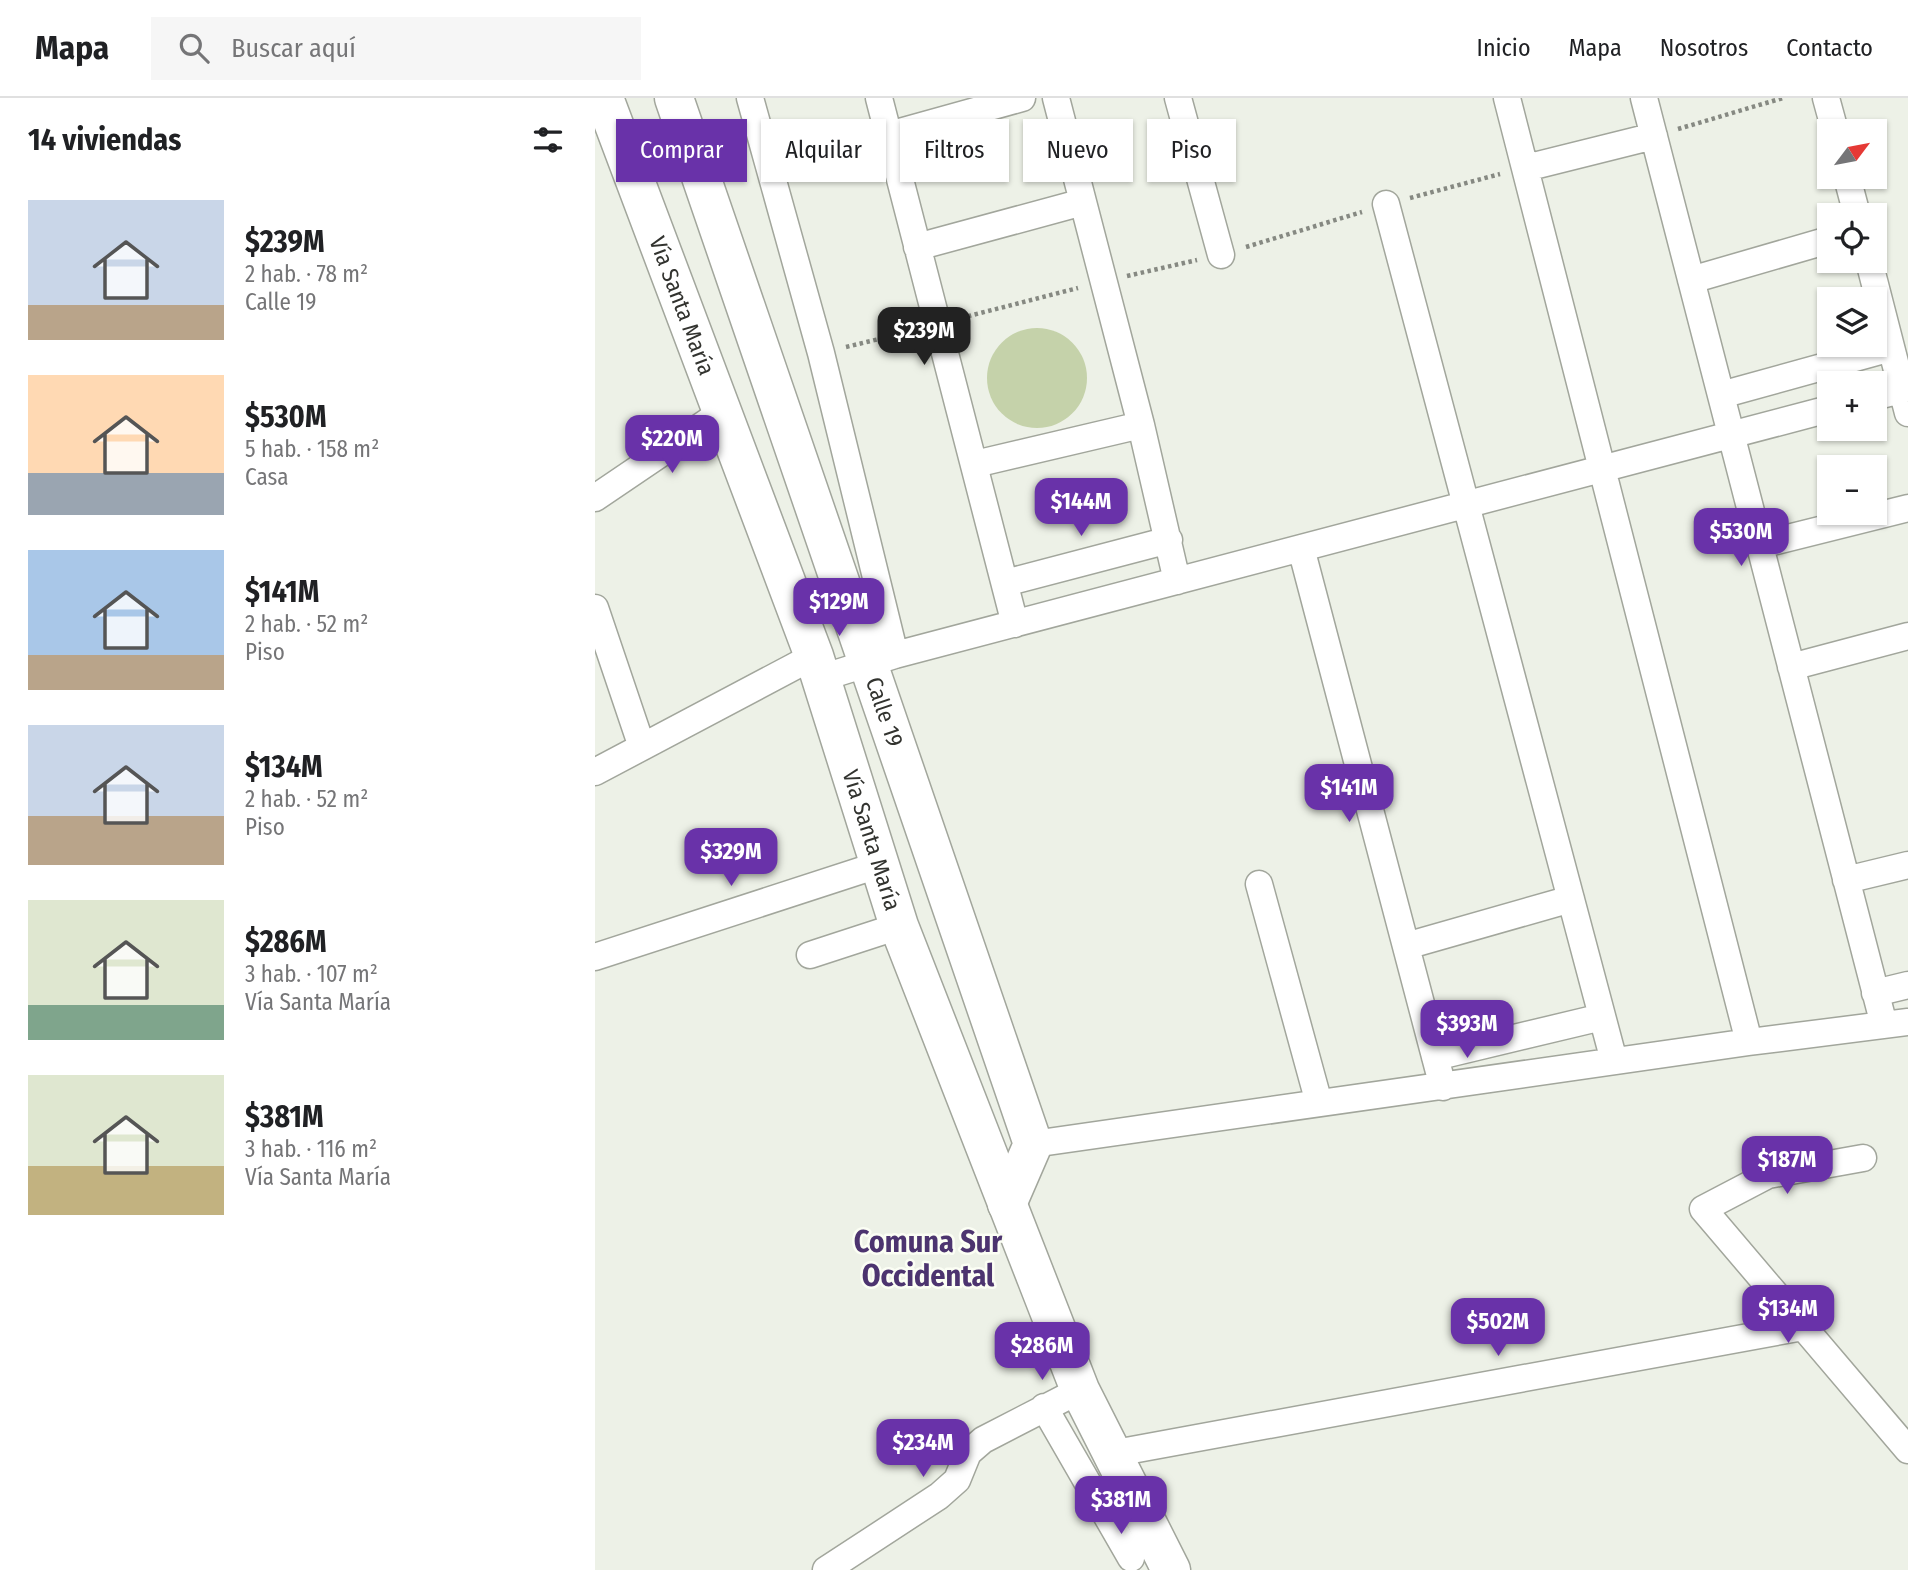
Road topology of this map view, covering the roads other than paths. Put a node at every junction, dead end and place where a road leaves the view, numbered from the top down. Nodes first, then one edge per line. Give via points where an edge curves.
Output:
1 (674, 98) edge
2 (750, 98) edge
3 (879, 98) edge
4 (1022, 98) edge
5 (1056, 98) edge
6 (1178, 98) edge
7 (1507, 98) edge
8 (1644, 98) edge
9 (1826, 98) edge
10 (604, 119) edge
11 (1832, 119) edge
12 (889, 135) junction
13 (1654, 136) junction
14 (1525, 168) junction
15 (1083, 202) junction
16 (1385, 204) dead end
17 (1817, 243) edge
18 (917, 247) junction
19 (1221, 255) dead end
20 (1871, 273) edge
21 (1691, 279) junction
22 (1891, 348) junction
23 (1721, 395) junction
24 (1887, 397) edge
25 (1906, 397) edge
26 (722, 412) junction
27 (1817, 412) edge
28 (1142, 425) junction
29 (1731, 435) junction
30 (975, 464) junction
31 (1602, 468) junction
32 (595, 498) edge
33 (1465, 505) junction
34 (1908, 508) edge
35 (1169, 540) junction
36 (1760, 545) junction
37 (1301, 548) junction
38 (1177, 581) junction
39 (1005, 583) junction
40 (595, 608) edge
41 (1015, 624) junction
42 (1908, 636) edge
43 (882, 659) junction
44 (818, 667) junction
45 (1791, 667) junction
46 (642, 747) junction
47 (595, 772) edge
48 (881, 864) junction
49 (1908, 865) edge
50 (1846, 880) junction
51 (1259, 884) dead end
52 (1571, 899) junction
53 (899, 926) junction
54 (1406, 946) junction
55 (810, 955) dead end
56 (595, 957) edge
57 (1908, 985) edge
58 (1875, 993) junction
59 (1602, 1017) junction
60 (1896, 1024) edge
61 (1749, 1042) junction
62 (1435, 1057) junction
63 (1614, 1061) junction
64 (1443, 1087) junction
65 (1319, 1103) junction
66 (1033, 1144) junction
67 (1863, 1158) dead end
68 (1007, 1204) junction
69 (1803, 1327) junction
70 (1080, 1391) junction
71 (1044, 1407) junction
72 (1908, 1450) edge
73 (1110, 1454) junction
74 (1142, 1560) edge
75 (826, 1570) edge

1 - 43 main road, Calle 19
2 - 43 street via 821,353
3 - 12 street
4 - 12 street
5 - 15 street
6 - 19 street
7 - 14 street
8 - 13 street
9 - 11 street
10 - 26 main road, Vía Santa María
12 - 18 street
13 - 14 street
13 - 21 street
14 - 31 street
15 - 18 street
15 - 28 street
16 - 33 street
17 - 21 street
18 - 30 street
20 - 22 street
21 - 23 street
22 - 23 street
22 - 25 street
23 - 29 street
24 - 25 street
26 - 32 street
26 - 44 main road, Vía Santa María
27 - 29 street
28 - 30 street
28 - 35 street
29 - 31 street
29 - 36 street
30 - 39 street
31 - 33 street
31 - 61 street
33 - 37 street
33 - 52 street
34 - 36 street
35 - 38 street
35 - 39 street
36 - 45 street
37 - 38 street
37 - 54 street
38 - 41 street
39 - 41 street
40 - 46 street
41 - 43 street
42 - 45 street
43 - 44 street
43 - 66 main road, Calle 19
44 - 46 street
44 - 48 main road, Vía Santa María
45 - 50 street
46 - 47 street
48 - 53 main road, Vía Santa María
48 - 56 street
49 - 50 street
50 - 58 street
51 - 65 street
52 - 54 street
52 - 59 street
53 - 55 street
53 - 68 main road, Vía Santa María
54 - 62 street
57 - 58 street
58 - 60 street
59 - 62 street
59 - 63 street
60 - 61 street
61 - 63 street
62 - 64 street
63 - 64 street
64 - 65 street
65 - 66 street
66 - 68 main road
67 - 69 street via 1768,1175 1703,1209
68 - 70 main road, Vía Santa María
69 - 72 street
69 - 73 street
70 - 71 street
70 - 73 main road, Vía Santa María
71 - 74 street
71 - 75 street via 983,1440 968,1453 957,1480 939,1496
73 - 74 main road, Vía Santa María

